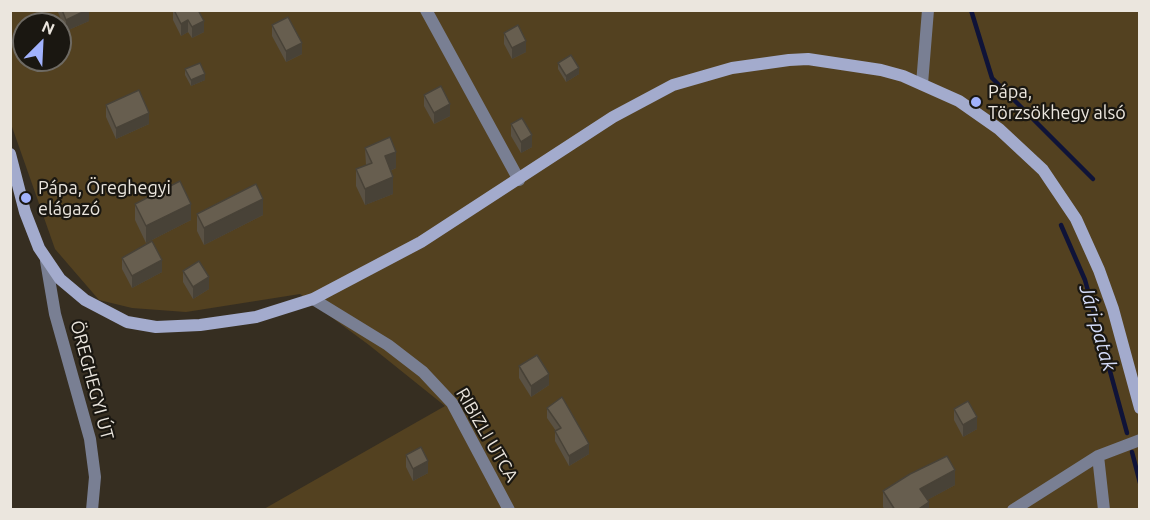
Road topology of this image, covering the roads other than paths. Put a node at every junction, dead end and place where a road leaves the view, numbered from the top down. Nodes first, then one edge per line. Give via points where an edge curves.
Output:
1 (426, 10) edge
2 (928, 10) edge
3 (922, 84) junction
4 (10, 154) edge
5 (519, 180) junction
6 (46, 261) junction
7 (313, 299) junction
8 (1140, 408) edge
9 (1140, 440) edge
10 (1098, 456) junction
11 (92, 510) edge
12 (509, 510) edge
13 (1013, 510) edge
14 (1104, 510) edge

1 - 5 street
2 - 3 street
3 - 5 main road via 881,70 808,59 732,68 673,85 638,101
3 - 8 main road via 959,101 999,129 1042,170 1065,200 1113,309
4 - 6 main road via 26,212
5 - 7 main road via 421,242
6 - 7 main road via 85,300 112,315 156,327 256,317
6 - 11 street, ÖREGHEGYI ÚT via 55,314 90,439 96,477
7 - 12 street, RIBIZLI UTCA via 388,345 423,372 452,403
9 - 10 street
10 - 13 street
10 - 14 street

